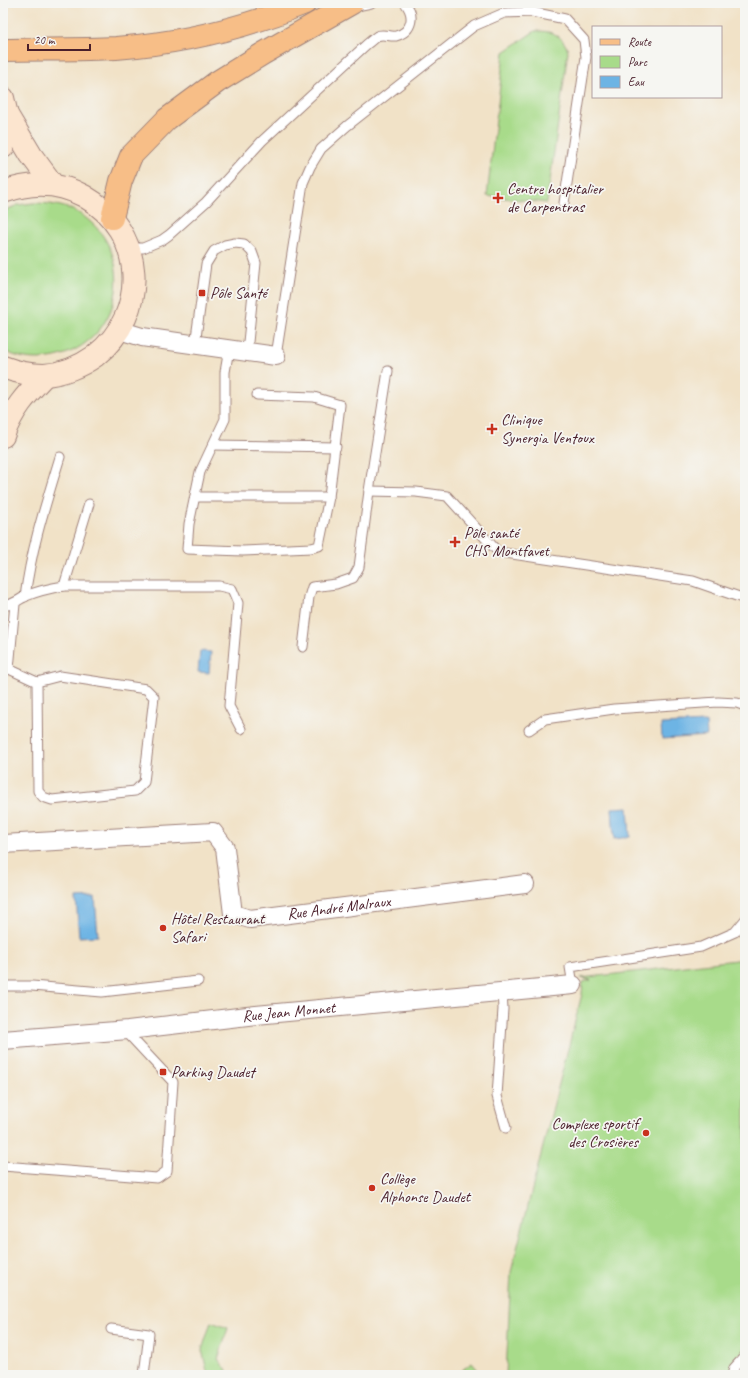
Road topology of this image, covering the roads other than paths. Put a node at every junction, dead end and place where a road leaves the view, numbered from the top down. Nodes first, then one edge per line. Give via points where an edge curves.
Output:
1 (305, 3) edge
2 (371, 3) edge
3 (405, 3) edge
4 (347, 6) edge
5 (3, 50) edge
6 (5, 106) edge
7 (3, 148) edge
8 (53, 185) junction
9 (3, 192) edge
10 (564, 203) dead end
11 (112, 218) junction
12 (129, 248) junction
13 (119, 330) junction
14 (195, 345) junction
15 (229, 349) junction
16 (247, 352) junction
17 (276, 356) joint
18 (3, 367) edge
19 (388, 370) dead end
20 (45, 375) junction
21 (257, 395) dead end
22 (3, 436) edge
23 (213, 445) junction
24 (336, 446) junction
25 (60, 457) dead end
26 (369, 491) junction
27 (195, 497) junction
28 (329, 497) junction
29 (89, 504) dead end
30 (64, 586) junction
31 (25, 597) junction
32 (745, 599) edge
33 (15, 604) junction
34 (3, 606) edge
35 (303, 647) dead end
36 (37, 682) junction
37 (745, 706) edge
38 (241, 729) dead end
39 (529, 730) dead end
40 (3, 844) edge
41 (524, 884) dead end
42 (745, 920) edge
43 (198, 981) dead end
44 (573, 985) joint
45 (3, 986) edge
46 (502, 991) junction
47 (128, 1030) junction
48 (3, 1040) edge
49 (506, 1128) dead end
50 (3, 1166) edge
51 (110, 1329) dead end
52 (745, 1356) edge
53 (745, 1366) edge
54 (733, 1371) edge
55 (144, 1375) edge

1 - 5 main road via 240,26 160,43 75,50
2 - 4 lane
3 - 12 lane via 412,21 403,33 395,36 378,36 367,44 262,141 206,202 162,240 144,248
4 - 11 main road via 217,82 167,119 131,156 121,181
6 - 7 main road
6 - 8 main road via 30,154
8 - 9 main road via 33,184
8 - 11 main road via 75,191 95,202
10 - 17 lane via 586,57 584,40 565,19 532,12 504,14 474,26 347,126 322,149 310,167 303,183
11 - 12 main road
12 - 13 main road via 134,290 129,311
13 - 14 street via 142,337
13 - 20 main road via 105,347 87,361 67,370
14 - 15 street
14 - 16 lane via 206,264 214,251 225,245 244,244 252,252 256,264
15 - 16 street
15 - 23 lane via 225,420
16 - 17 street
18 - 20 main road via 20,373
19 - 26 lane
20 - 22 main road via 21,400
21 - 24 lane via 314,397 340,405
23 - 24 lane
23 - 27 lane via 200,472
24 - 28 lane
25 - 31 lane via 41,521
26 - 32 lane via 416,492 447,496 498,552 693,581
26 - 35 lane via 359,567 353,578 336,584 312,587
27 - 28 lane
27 - 28 lane via 187,549 243,551 319,546
29 - 30 lane
30 - 31 lane
30 - 38 lane via 219,586 232,590 238,603 229,706
31 - 33 lane
33 - 34 lane
33 - 36 lane via 9,669
36 - 36 lane via 38,791 43,797 52,800 135,790 144,782 154,697 146,689 60,676
37 - 39 lane via 718,702 614,709 545,719
40 - 41 street, Rue André Malraux via 213,832 225,848 233,914 250,920
42 - 44 lane via 735,932 701,947 570,967
43 - 45 lane via 102,992
44 - 46 street, Rue Jean Monnet
46 - 47 street, Rue Jean Monnet
46 - 49 lane via 497,1096
47 - 48 street, Rue Jean Monnet
47 - 50 lane via 131,1037 173,1082 167,1171 157,1178
51 - 55 lane via 149,1334
52 - 54 lane
53 - 54 lane

